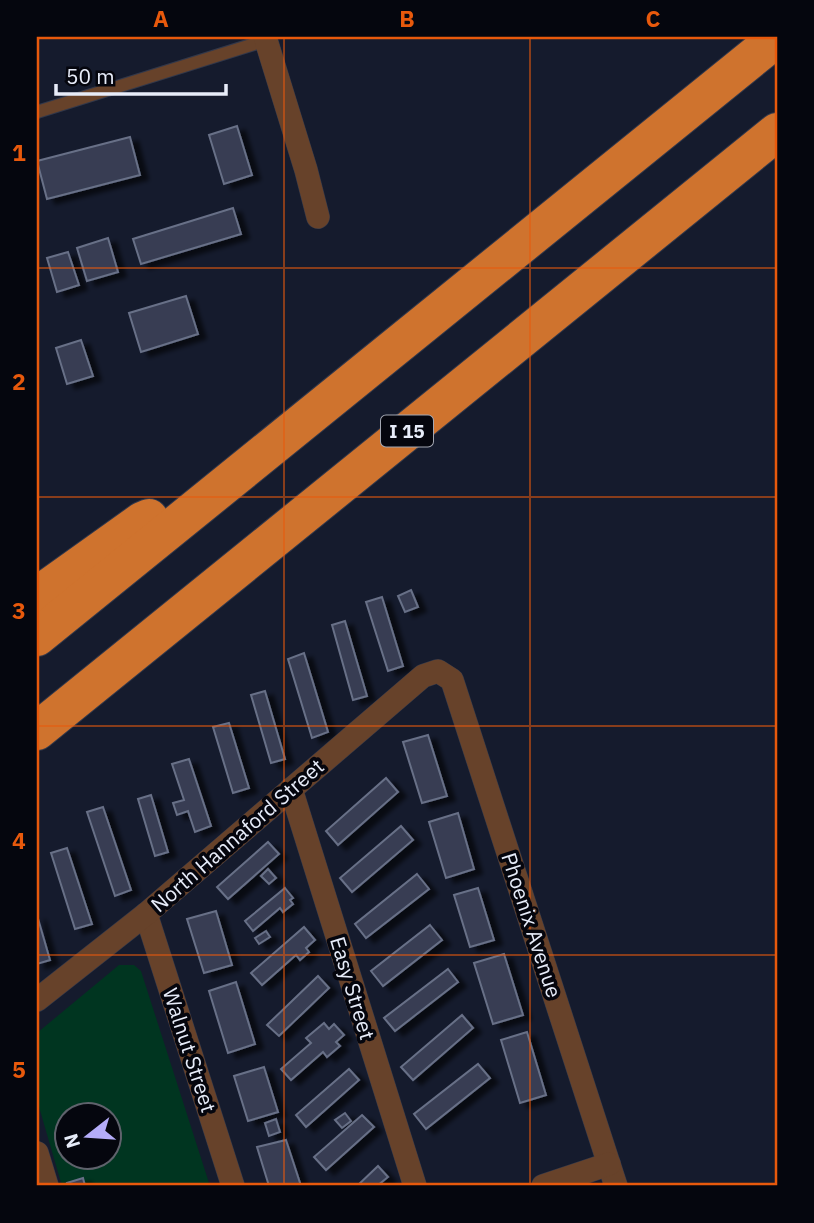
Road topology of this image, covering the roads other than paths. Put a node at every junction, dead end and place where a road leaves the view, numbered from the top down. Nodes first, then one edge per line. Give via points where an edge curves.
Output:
1 (777, 38) edge
2 (266, 39) edge
3 (37, 112) edge
4 (777, 132) edge
5 (318, 217) dead end
6 (216, 492) junction
7 (37, 596) edge
8 (37, 637) edge
9 (438, 671) joint
10 (37, 731) edge
11 (292, 789) junction
12 (146, 914) junction
13 (37, 1000) edge
14 (37, 1153) edge
15 (609, 1164) junction
16 (47, 1186) edge
17 (233, 1186) edge
18 (415, 1186) edge
19 (543, 1186) edge
20 (616, 1186) edge

1 - 6 highway
2 - 3 lane
2 - 5 street
4 - 10 highway, I 15
6 - 7 highway via 142,521
6 - 8 highway
9 - 11 street, North Hannaford Street via 423,676
9 - 15 street, Phoenix Avenue via 452,680
11 - 12 street, North Hannaford Street
11 - 18 street, Easy Street
12 - 13 street, North Hannaford Street
12 - 17 street, Walnut Street
14 - 16 street
15 - 19 street
15 - 20 street, Phoenix Avenue

